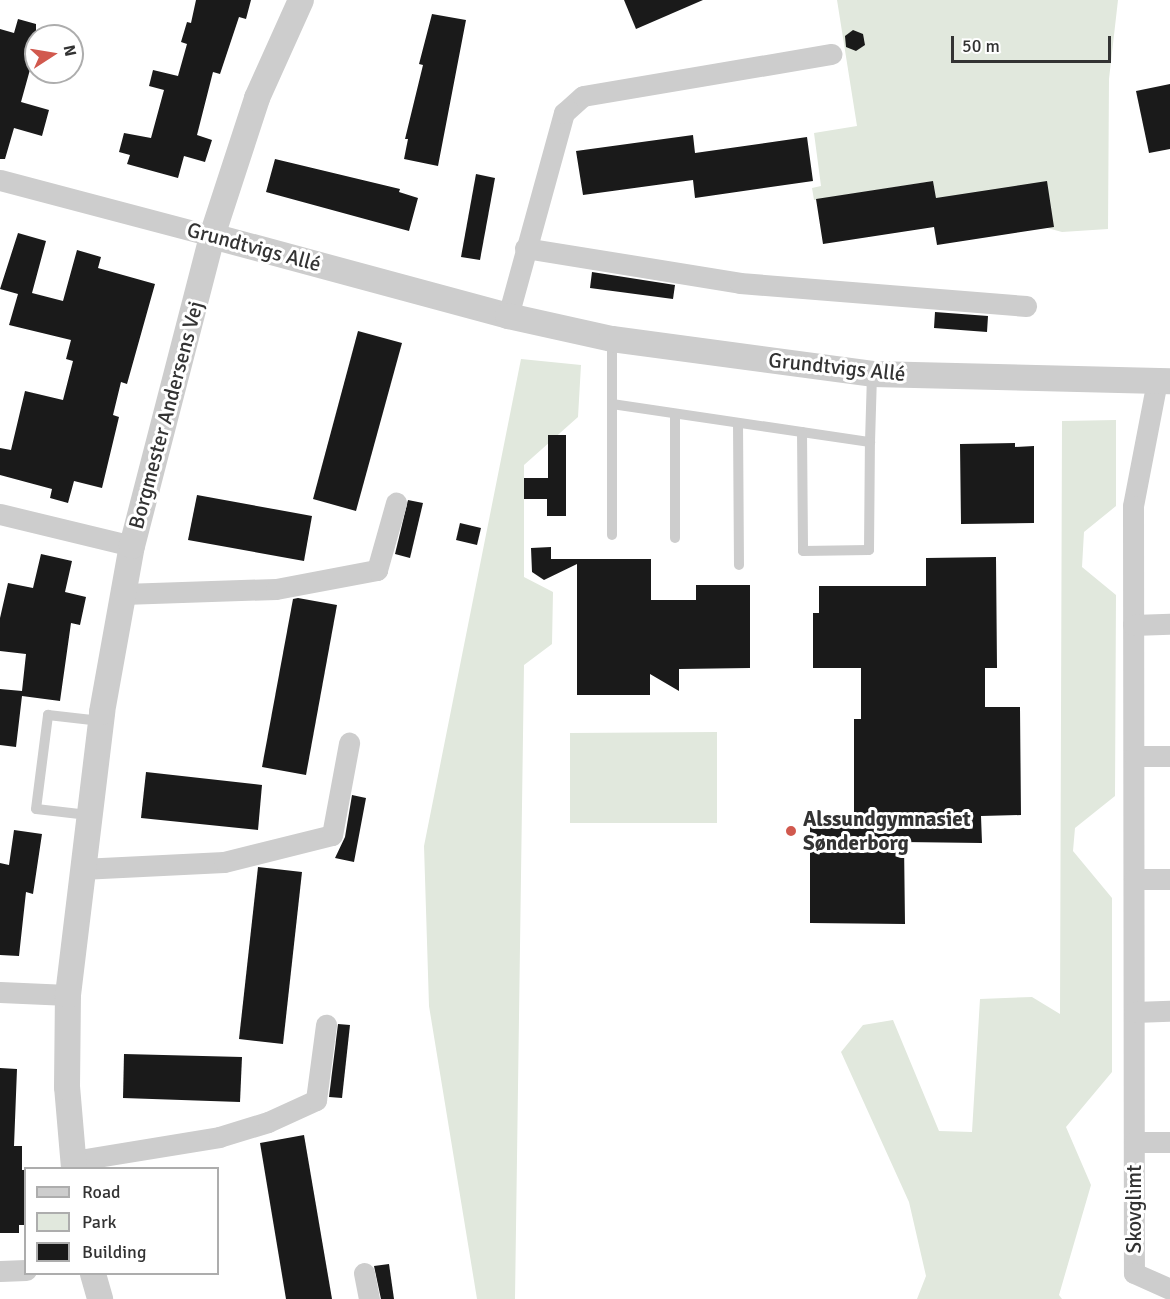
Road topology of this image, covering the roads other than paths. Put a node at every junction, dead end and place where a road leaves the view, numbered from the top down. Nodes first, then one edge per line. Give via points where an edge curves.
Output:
1 (301, 0) edge
2 (831, 54) dead end
3 (0, 180) edge
4 (212, 236) junction
5 (525, 248) junction
6 (1026, 306) dead end
7 (508, 316) junction
8 (612, 339) junction
9 (873, 374) junction
10 (1163, 381) edge
11 (612, 404) junction
12 (675, 414) junction
13 (738, 423) junction
14 (802, 432) junction
15 (870, 442) junction
16 (396, 503) dead end
17 (0, 514) edge
18 (612, 535) dead end
19 (675, 538) dead end
20 (132, 546) junction
21 (739, 566) dead end
22 (123, 594) junction
23 (1170, 624) edge
24 (1133, 625) junction
25 (101, 722) junction
26 (349, 743) dead end
27 (1134, 756) junction
28 (1170, 756) edge
29 (88, 815) junction
30 (81, 869) junction
31 (1134, 879) junction
32 (1170, 879) edge
33 (0, 992) edge
34 (68, 995) junction
35 (1170, 1011) edge
36 (1134, 1012) junction
37 (326, 1025) dead end
38 (1134, 1142) junction
39 (1170, 1142) edge
40 (74, 1165) edge
41 (0, 1270) edge
42 (24, 1270) edge
43 (364, 1273) dead end
44 (93, 1275) edge
45 (1170, 1289) edge
46 (100, 1299) edge
47 (369, 1299) edge

1 - 4 street, Borgmester Andersens Vej via 257,98
2 - 5 street via 583,96 564,113
3 - 4 street, Grundtvigs Allé
4 - 7 street, Grundtvigs Allé
4 - 20 street, Borgmester Andersens Vej
5 - 6 street via 740,283
5 - 7 street
7 - 8 street, Grundtvigs Allé
8 - 9 street, Grundtvigs Allé
8 - 11 lane
9 - 10 street, Grundtvigs Allé
9 - 15 lane
10 - 24 street via 1133,506
11 - 12 lane
11 - 18 lane
12 - 13 lane
12 - 19 lane
13 - 14 lane
13 - 21 lane
14 - 15 lane
14 - 15 lane via 802,551 869,550
16 - 22 street via 377,570 276,589
17 - 20 street
20 - 22 street, Borgmester Andersens Vej
22 - 25 street, Borgmester Andersens Vej
23 - 24 street
24 - 27 street
25 - 29 street, Borgmester Andersens Vej
25 - 29 lane via 48,715 36,809
26 - 30 street via 332,835 224,862
27 - 28 street
27 - 31 street
29 - 30 street, Borgmester Andersens Vej
30 - 34 street, Borgmester Andersens Vej
31 - 32 street
31 - 36 street
33 - 34 street
34 - 40 street, Borgmester Andersens Vej via 67,1087
35 - 36 street
36 - 38 street
37 - 40 street, Borgmester Andersens Vej via 316,1100 268,1122 219,1137
38 - 39 street
38 - 45 street, Skovglimt via 1134,1273
41 - 42 street
43 - 47 street
44 - 46 street

